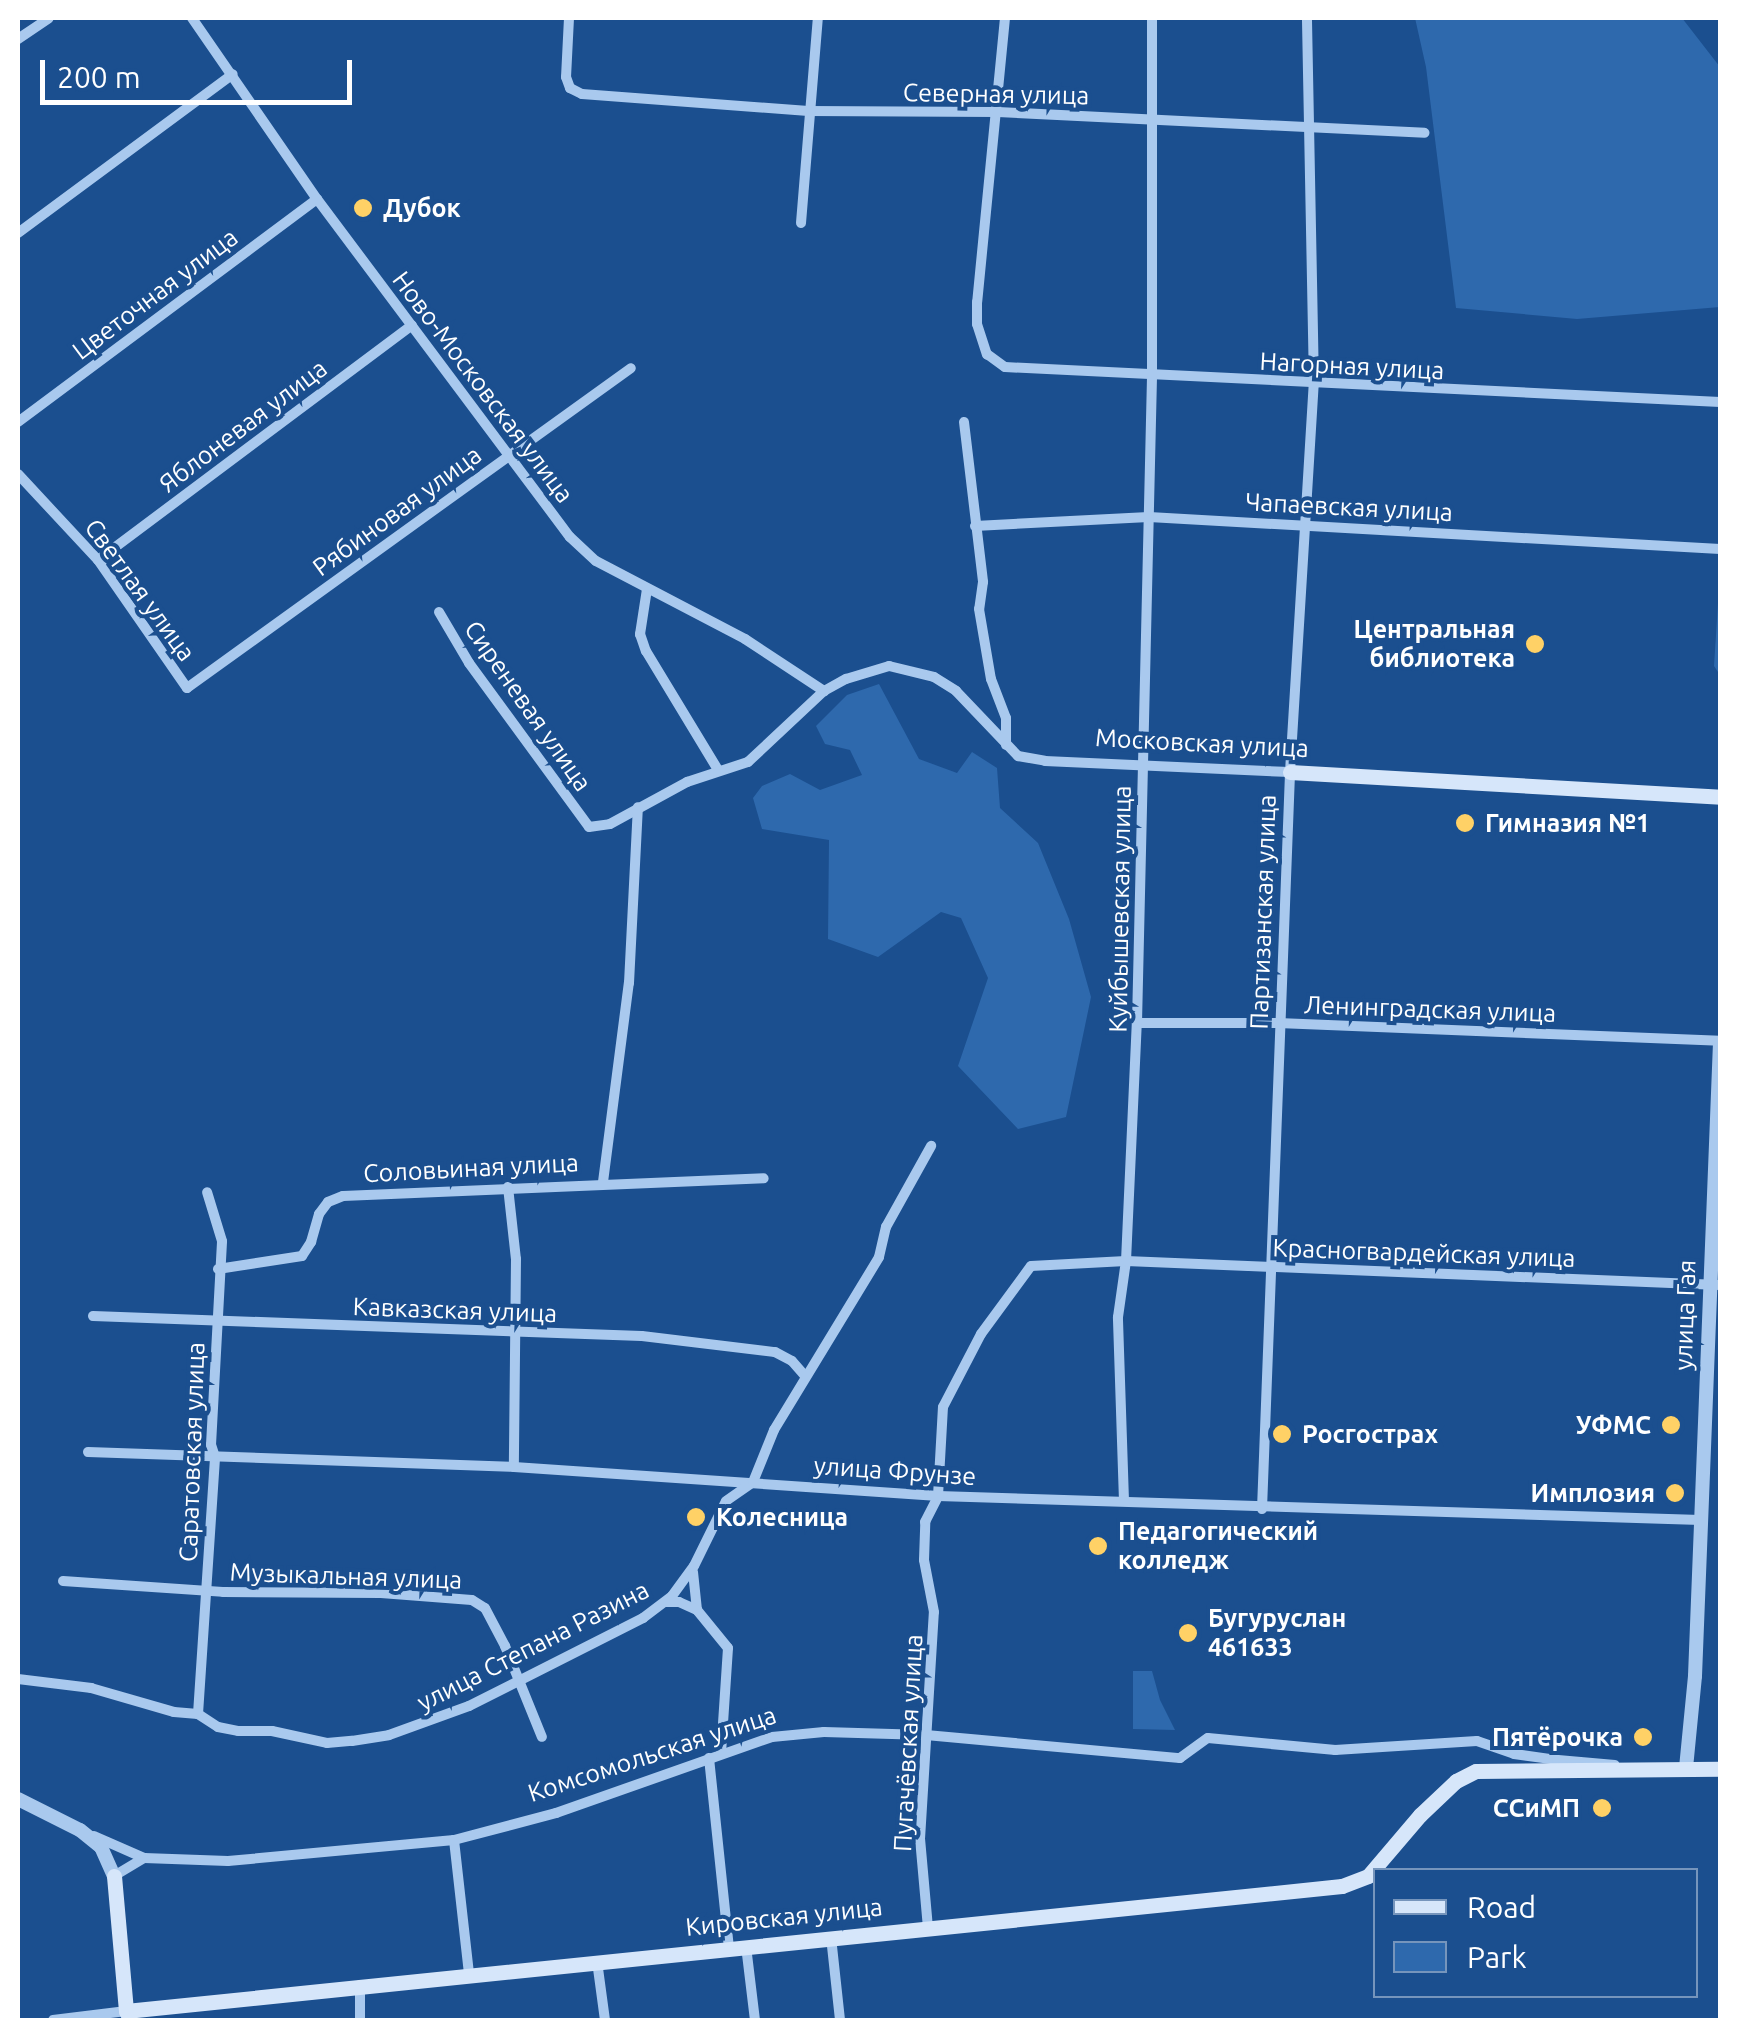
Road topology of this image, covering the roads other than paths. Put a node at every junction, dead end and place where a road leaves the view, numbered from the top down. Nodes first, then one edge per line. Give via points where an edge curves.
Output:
1 (49, 18) edge
2 (192, 18) edge
3 (570, 18) edge
4 (818, 18) edge
5 (1004, 18) edge
6 (1152, 18) edge
7 (1308, 18) edge
8 (18, 40) edge
9 (233, 74) junction
10 (808, 111) junction
11 (998, 112) junction
12 (1152, 119) junction
13 (1307, 129) junction
14 (1424, 133) dead end
15 (317, 199) junction
16 (801, 223) dead end
17 (18, 233) edge
18 (412, 325) junction
19 (631, 368) dead end
20 (1152, 376) junction
21 (1314, 385) junction
22 (1720, 402) edge
23 (18, 422) edge
24 (964, 422) dead end
25 (508, 456) junction
26 (18, 474) edge
27 (1149, 517) junction
28 (1306, 525) junction
29 (975, 526) junction
30 (1720, 549) edge
31 (98, 560) junction
32 (647, 589) junction
33 (439, 612) dead end
34 (187, 688) joint
35 (824, 691) junction
36 (1006, 746) junction
37 (1143, 764) junction
38 (718, 770) junction
39 (1290, 772) junction
40 (1720, 797) edge
41 (638, 807) junction
42 (1278, 1022) junction
43 (1138, 1023) junction
44 (1720, 1042) edge
45 (931, 1146) dead end
46 (764, 1178) dead end
47 (603, 1182) junction
48 (508, 1187) junction
49 (207, 1192) dead end
50 (1126, 1261) junction
51 (1271, 1268) junction
52 (218, 1269) junction
53 (1714, 1285) edge
54 (93, 1316) dead end
55 (216, 1322) junction
56 (518, 1332) junction
57 (805, 1376) junction
58 (88, 1452) dead end
59 (215, 1457) junction
60 (514, 1468) junction
61 (753, 1482) junction
62 (938, 1496) junction
63 (1124, 1501) junction
64 (1262, 1509) junction
65 (1701, 1520) junction
66 (694, 1566) junction
67 (63, 1580) dead end
68 (208, 1590) junction
69 (666, 1602) junction
70 (697, 1610) junction
71 (18, 1678) edge
72 (517, 1680) junction
73 (198, 1714) junction
74 (542, 1736) dead end
75 (926, 1736) junction
76 (721, 1754) junction
77 (709, 1758) junction
78 (1562, 1764) junction
79 (1686, 1768) junction
80 (1720, 1769) edge
81 (1476, 1771) joint
82 (18, 1799) edge
83 (80, 1830) junction
84 (454, 1840) junction
85 (144, 1858) junction
86 (1375, 1868) edge
87 (1373, 1870) edge
88 (114, 1876) junction
89 (928, 1928) junction
90 (831, 1938) junction
91 (746, 1946) junction
92 (728, 1948) junction
93 (598, 1961) junction
94 (469, 1974) junction
95 (360, 1985) junction
96 (126, 2016) edge
97 (54, 2020) edge
98 (360, 2020) edge
99 (604, 2020) edge
100 (755, 2020) edge
101 (840, 2020) edge

1 - 8 street
2 - 9 street, Ново-Московская улица
3 - 10 street, Северная улица via 570,88 582,94
4 - 10 street
5 - 11 street
6 - 12 street, Куйбышевская улица
7 - 13 street, Партизанская улица
9 - 15 street, Ново-Московская улица
9 - 17 street
10 - 11 street, Северная улица
10 - 16 street
11 - 12 street, Северная улица
11 - 20 street, Нагорная улица via 977,302 986,354 1006,367
12 - 13 street, Северная улица
12 - 20 street, Куйбышевская улица
13 - 14 street, Северная улица
13 - 21 street, Партизанская улица
15 - 18 street, Ново-Московская улица
15 - 23 street, Цветочная улица
18 - 25 street, Ново-Московская улица
18 - 31 street, Яблоневая улица
19 - 25 street, Рябиновая улица
20 - 21 street, Нагорная улица
20 - 27 street, Куйбышевская улица
21 - 22 street, Нагорная улица
21 - 28 street, Партизанская улица
24 - 29 street
25 - 32 street, Ново-Московская улица via 570,537 596,561
25 - 34 street, Рябиновая улица
26 - 31 street, Светлая улица
27 - 28 street, Чапаевская улица
27 - 29 street, Чапаевская улица
27 - 37 street, Куйбышевская улица
28 - 30 street, Чапаевская улица
28 - 39 street, Партизанская улица
29 - 36 street via 983,582 979,610 991,679 1006,718
31 - 34 street, Светлая улица
32 - 35 street, Ново-Московская улица via 745,639
32 - 38 street via 640,634 646,651
33 - 41 street, Сиреневая улица via 589,827 598,829
35 - 36 street via 889,666 934,677 974,706
35 - 38 street, Сиреневая улица via 748,762
36 - 37 street, Московская улица via 1018,756 1045,761
37 - 39 street, Московская улица
37 - 43 street, Куйбышевская улица
38 - 41 street, Сиреневая улица
39 - 40 main road, Московская улица
39 - 42 street, Партизанская улица
41 - 47 street via 628,983
42 - 43 street, Ленинградская улица
42 - 44 street, Ленинградская улица
42 - 51 street, Партизанская улица
43 - 50 street, Куйбышевская улица
44 - 53 street, улица Гая
45 - 57 street, улица Степана Разина via 886,1228 879,1257
46 - 47 street, Соловьиная улица
47 - 48 street, Соловьиная улица
48 - 52 street, Соловьиная улица via 343,1196 319,1214 302,1256
48 - 56 street
49 - 52 street, Саратовская улица via 222,1241
50 - 51 street, Красногвардейская улица
50 - 62 street, Пугачёвская улица via 1031,1266 950,1386
50 - 63 street, Куйбышевская улица via 1118,1318
51 - 53 street, Красногвардейская улица
51 - 64 street, Партизанская улица
52 - 55 street, Саратовская улица
53 - 65 street, улица Гая
54 - 55 street, Кавказская улица
55 - 56 street, Кавказская улица
55 - 59 street, Саратовская улица
56 - 57 street, Кавказская улица via 642,1336 775,1352
56 - 60 street
57 - 61 street, улица Степана Разина
58 - 59 street, улица Фрунзе
59 - 60 street, улица Фрунзе
59 - 68 street, Саратовская улица
60 - 61 street, улица Фрунзе
61 - 62 street, улица Фрунзе
61 - 66 street, улица Степана Разина via 726,1501
62 - 63 street, улица Фрунзе
62 - 75 street, Пугачёвская улица via 926,1522 934,1667
63 - 64 street, улица Фрунзе
64 - 65 street, улица Фрунзе
65 - 79 street, улица Гая
66 - 69 street, улица Степана Разина
66 - 70 street
67 - 68 street, Музыкальная улица
68 - 72 street, Музыкальная улица via 472,1600 484,1608
68 - 73 street, Саратовская улица
69 - 70 street
69 - 72 street, улица Степана Разина
70 - 76 street via 728,1648
71 - 73 street, улица Степана Разина
72 - 73 street, улица Степана Разина via 417,1726 352,1741 238,1731
72 - 74 street, Музыкальная улица
75 - 76 street, Комсомольская улица via 824,1732 772,1737
75 - 78 street, Комсомольская улица via 1180,1758 1208,1738 1335,1750 1477,1741
75 - 89 street, Пугачёвская улица via 920,1839
76 - 77 street, Комсомольская улица
77 - 84 street, Комсомольская улица via 556,1813
77 - 92 street
78 - 79 main road, Комсомольская улица
78 - 81 main road, Комсомольская улица
79 - 80 main road, Комсомольская улица
81 - 86 main road, Кировская улица via 1420,1815
82 - 83 street
83 - 85 street
83 - 88 street via 101,1847
84 - 85 street, Комсомольская улица via 228,1860
84 - 94 street
85 - 88 street
87 - 89 main road, Кировская улица via 1342,1886
88 - 96 main road
89 - 90 main road, Кировская улица
90 - 91 main road, Кировская улица
90 - 101 street
91 - 92 main road, Кировская улица
91 - 100 street
92 - 93 main road, Кировская улица
93 - 94 main road, Кировская улица
93 - 99 street
94 - 95 main road, Кировская улица
95 - 96 main road, Кировская улица
95 - 98 street
96 - 97 street, Кировская улица

